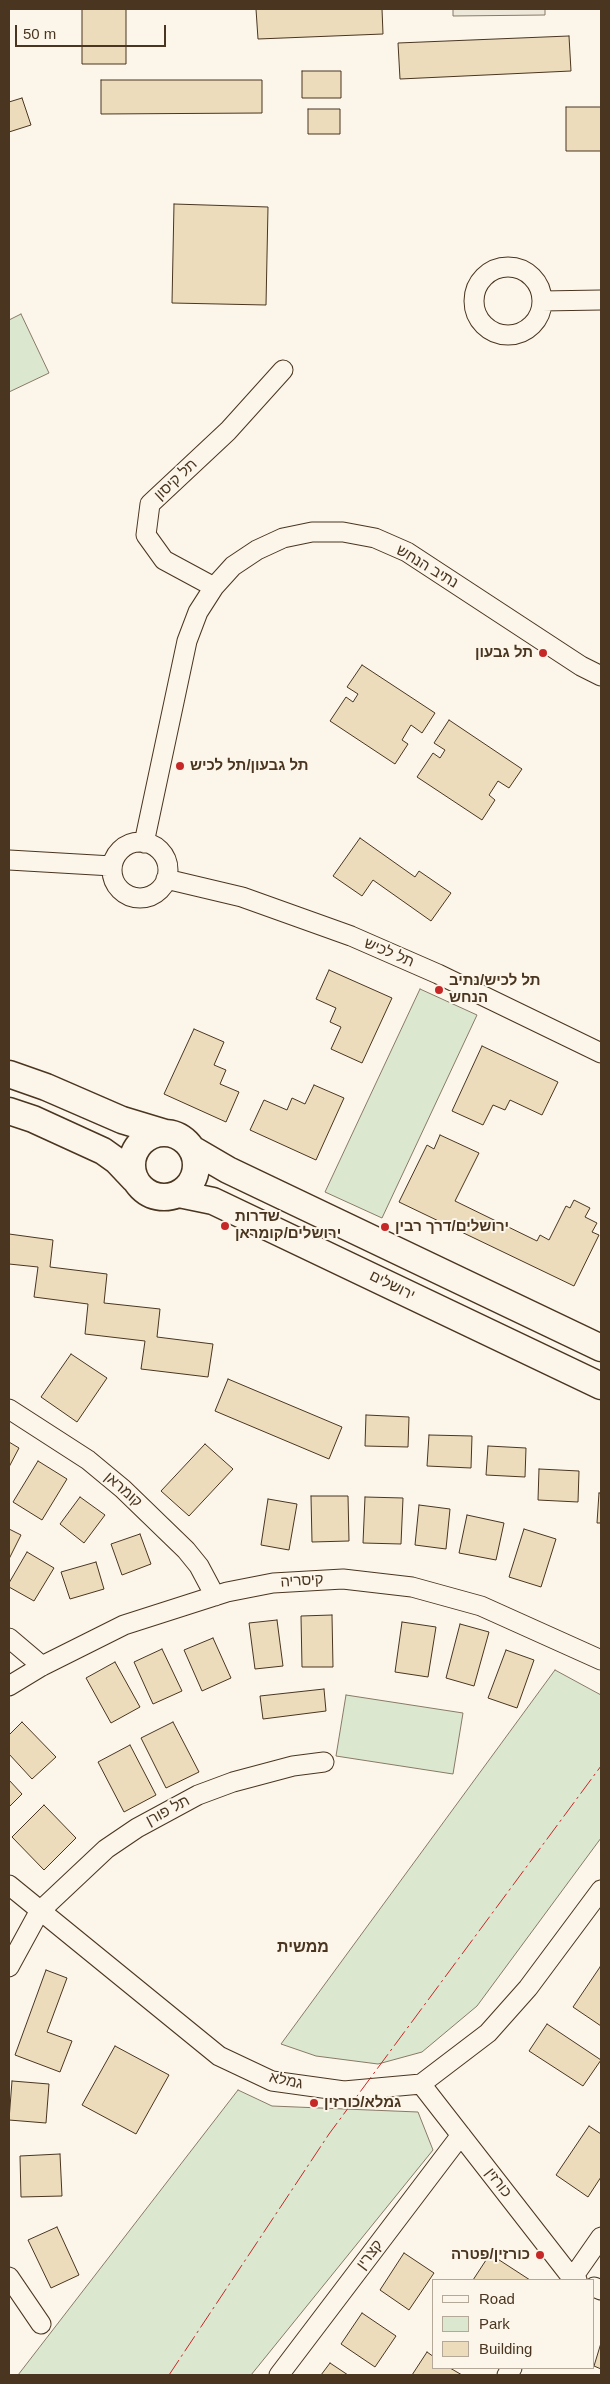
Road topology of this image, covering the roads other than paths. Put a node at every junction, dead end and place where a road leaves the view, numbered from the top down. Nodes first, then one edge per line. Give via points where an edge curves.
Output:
1 (601, 300) edge
2 (542, 301) dead end
3 (283, 370) dead end
4 (214, 587) junction
5 (601, 676) edge
6 (144, 843) junction
7 (9, 860) edge
8 (112, 866) junction
9 (166, 879) junction
10 (601, 1053) edge
11 (9, 1074) edge
12 (9, 1111) edge
13 (165, 1133) junction
14 (192, 1149) junction
15 (134, 1179) junction
16 (179, 1194) junction
17 (601, 1348) edge
18 (601, 1386) edge
19 (9, 1409) edge
20 (215, 1596) junction
21 (9, 1638) edge
22 (601, 1660) edge
23 (42, 1666) junction
24 (9, 1686) edge
25 (324, 1762) dead end
26 (9, 1885) edge
27 (601, 1890) edge
28 (39, 1912) junction
29 (9, 1967) edge
30 (421, 2084) junction
31 (461, 2135) junction
32 (601, 2238) edge
33 (9, 2277) edge
34 (572, 2279) edge
35 (574, 2279) edge
36 (41, 2324) dead end
37 (279, 2375) edge

1 - 2 street
3 - 4 street, תל קיסון via 228,431 150,504 146,535 164,560
4 - 5 street, נתיב הנחש via 233,566 283,538 312,532 343,532 375,538 407,552
4 - 6 street, נתיב הנחש via 198,612 187,641
6 - 8 street via 123,848
6 - 9 street via 162,854 167,866
7 - 8 street
8 - 9 street via 117,887 131,897 152,895
9 - 10 street, תל לכיש via 242,897 351,936
11 - 13 main road via 122,1120
12 - 15 main road via 103,1151
13 - 14 main road via 176,1135
13 - 15 main road via 153,1135 136,1148 131,1168
14 - 16 main road via 196,1171 188,1187
14 - 17 main road via 228,1170
15 - 16 main road via 147,1193 157,1197
16 - 18 main road, ירושלים via 213,1201
19 - 20 street, קומראן via 88,1460 130,1496 200,1566
20 - 22 street, קיסריה via 273,1583 344,1579 412,1587 481,1606
20 - 23 street, קיסריה via 124,1625
21 - 23 street
23 - 24 street, קיסריה
25 - 28 street, תל פורן via 293,1766 233,1782 168,1810 106,1849
26 - 28 street, גמלא
27 - 30 street via 528,1988 488,2034
28 - 29 street, תל פורן
28 - 30 street, גמלא via 219,2056 272,2081 344,2091
30 - 31 street, כורזין
31 - 34 street, כורזין
31 - 37 street, קצרין
32 - 35 street
33 - 36 street

